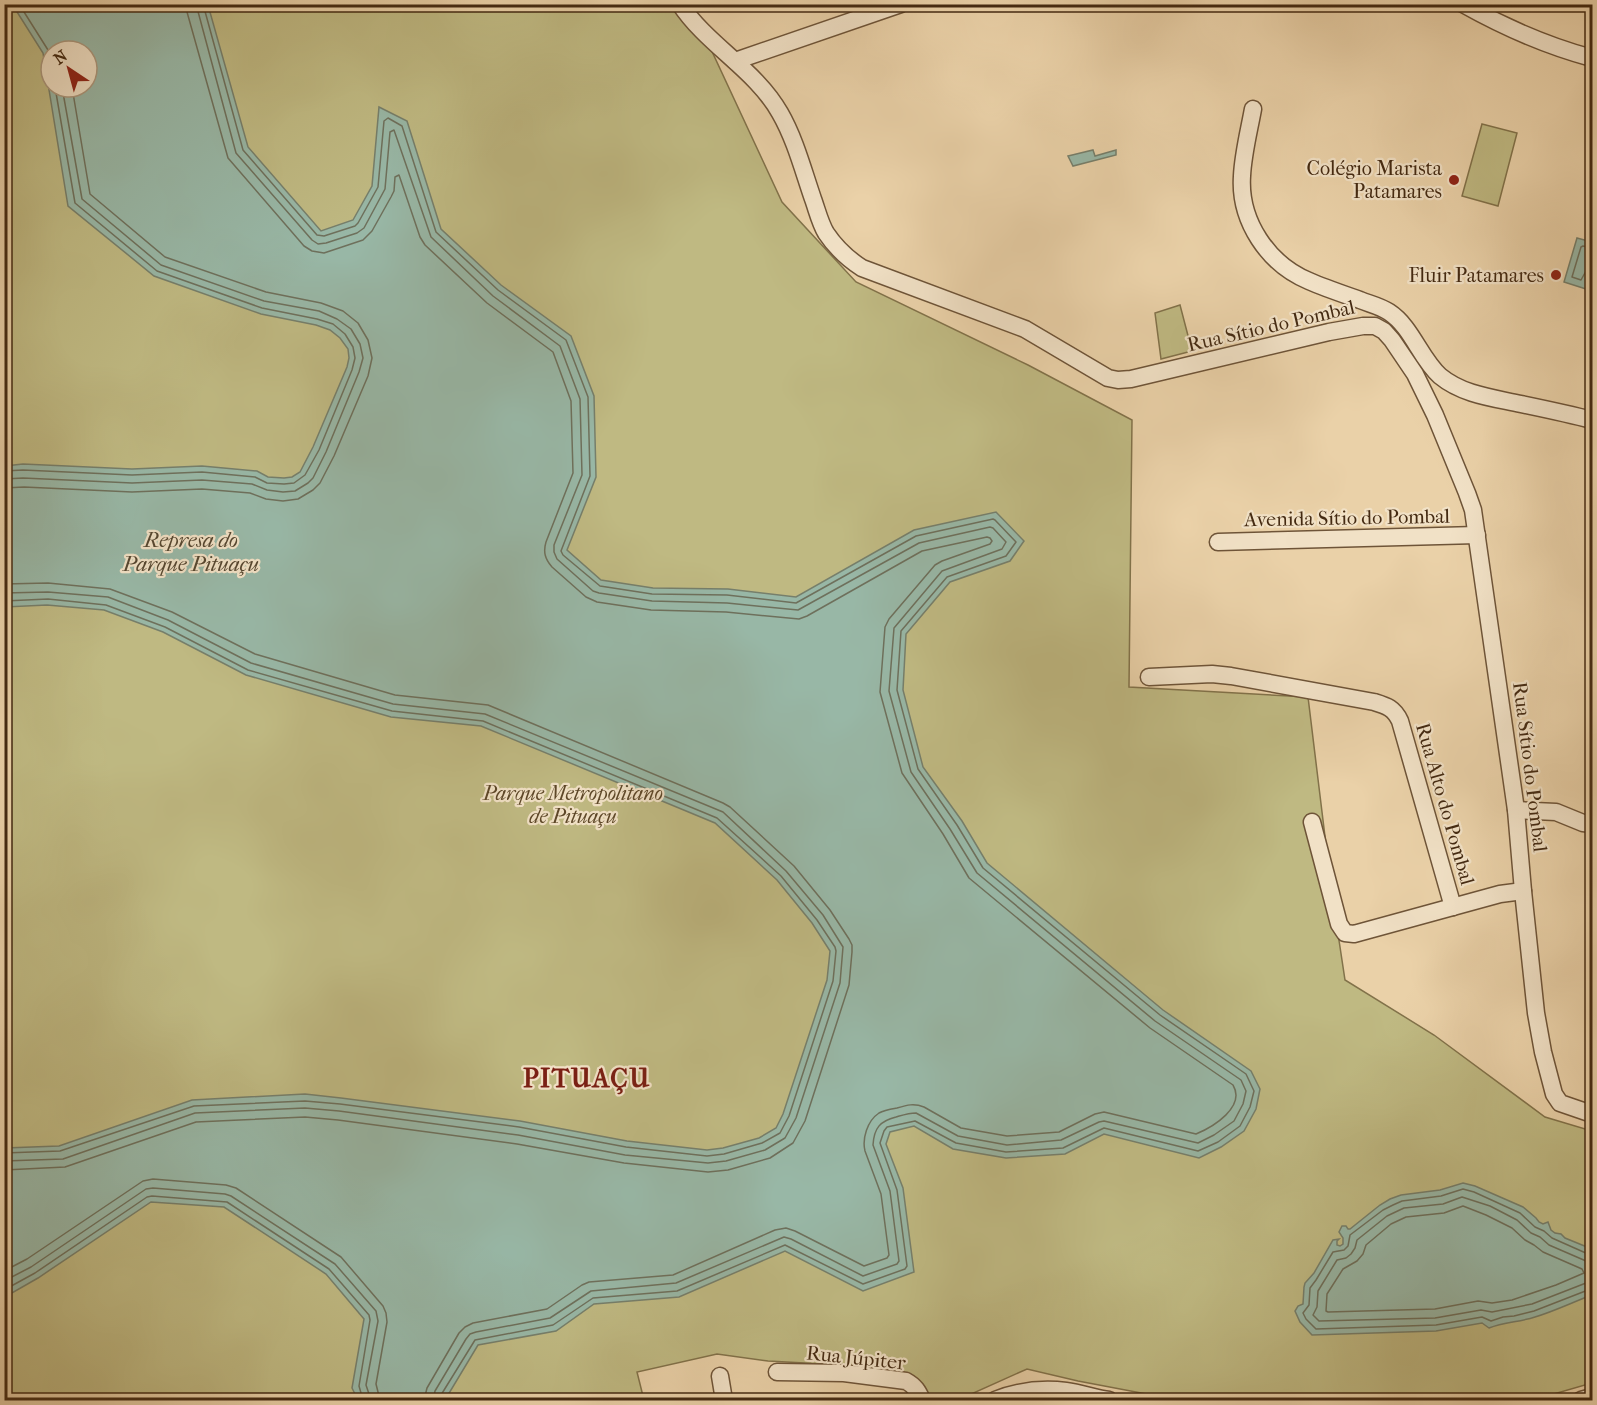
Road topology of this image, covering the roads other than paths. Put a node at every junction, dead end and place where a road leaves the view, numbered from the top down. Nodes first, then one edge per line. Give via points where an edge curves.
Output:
1 (901, 4) edge
2 (1462, 4) edge
3 (688, 6) edge
4 (1593, 58) edge
5 (735, 61) junction
6 (1253, 109) dead end
7 (1593, 420) edge
8 (1477, 535) junction
9 (1218, 542) dead end
10 (1149, 677) dead end
11 (1516, 810) junction
12 (1312, 822) dead end
13 (1593, 824) edge
14 (1523, 891) junction
15 (1453, 907) junction
16 (1593, 1114) edge
17 (777, 1372) dead end
18 (720, 1376) dead end
19 (1593, 1397) edge
20 (1103, 1400) edge
21 (724, 1401) edge
22 (922, 1401) edge
23 (995, 1401) edge
24 (1581, 1401) edge

1 - 5 street
2 - 4 street via 1522,34
3 - 5 street, Rua Sítio do Pombal via 712,40
5 - 8 street, Rua Sítio do Pombal via 763,87 780,113 825,231 848,259 862,268 1025,329 1108,378 1131,379 1363,326 1384,331 1425,393 1467,493
6 - 7 street via 1242,177 1243,200 1261,243 1274,259 1307,280 1393,315 1439,375 1454,385
8 - 9 street, Avenida Sítio do Pombal
8 - 11 street, Rua Sítio do Pombal
10 - 15 street, Rua Alto do Pombal via 1231,676 1392,708 1400,721
11 - 13 street via 1556,812
11 - 14 street, Rua Sítio do Pombal
12 - 15 street via 1339,924 1345,933 1354,934
14 - 15 street
14 - 16 street, Rua Sítio do Pombal via 1536,1013 1554,1094 1565,1106
17 - 22 street, Rua Júpiter via 843,1373 906,1381 918,1390
18 - 21 street
19 - 24 street
20 - 23 street via 1044,1390 1012,1394

